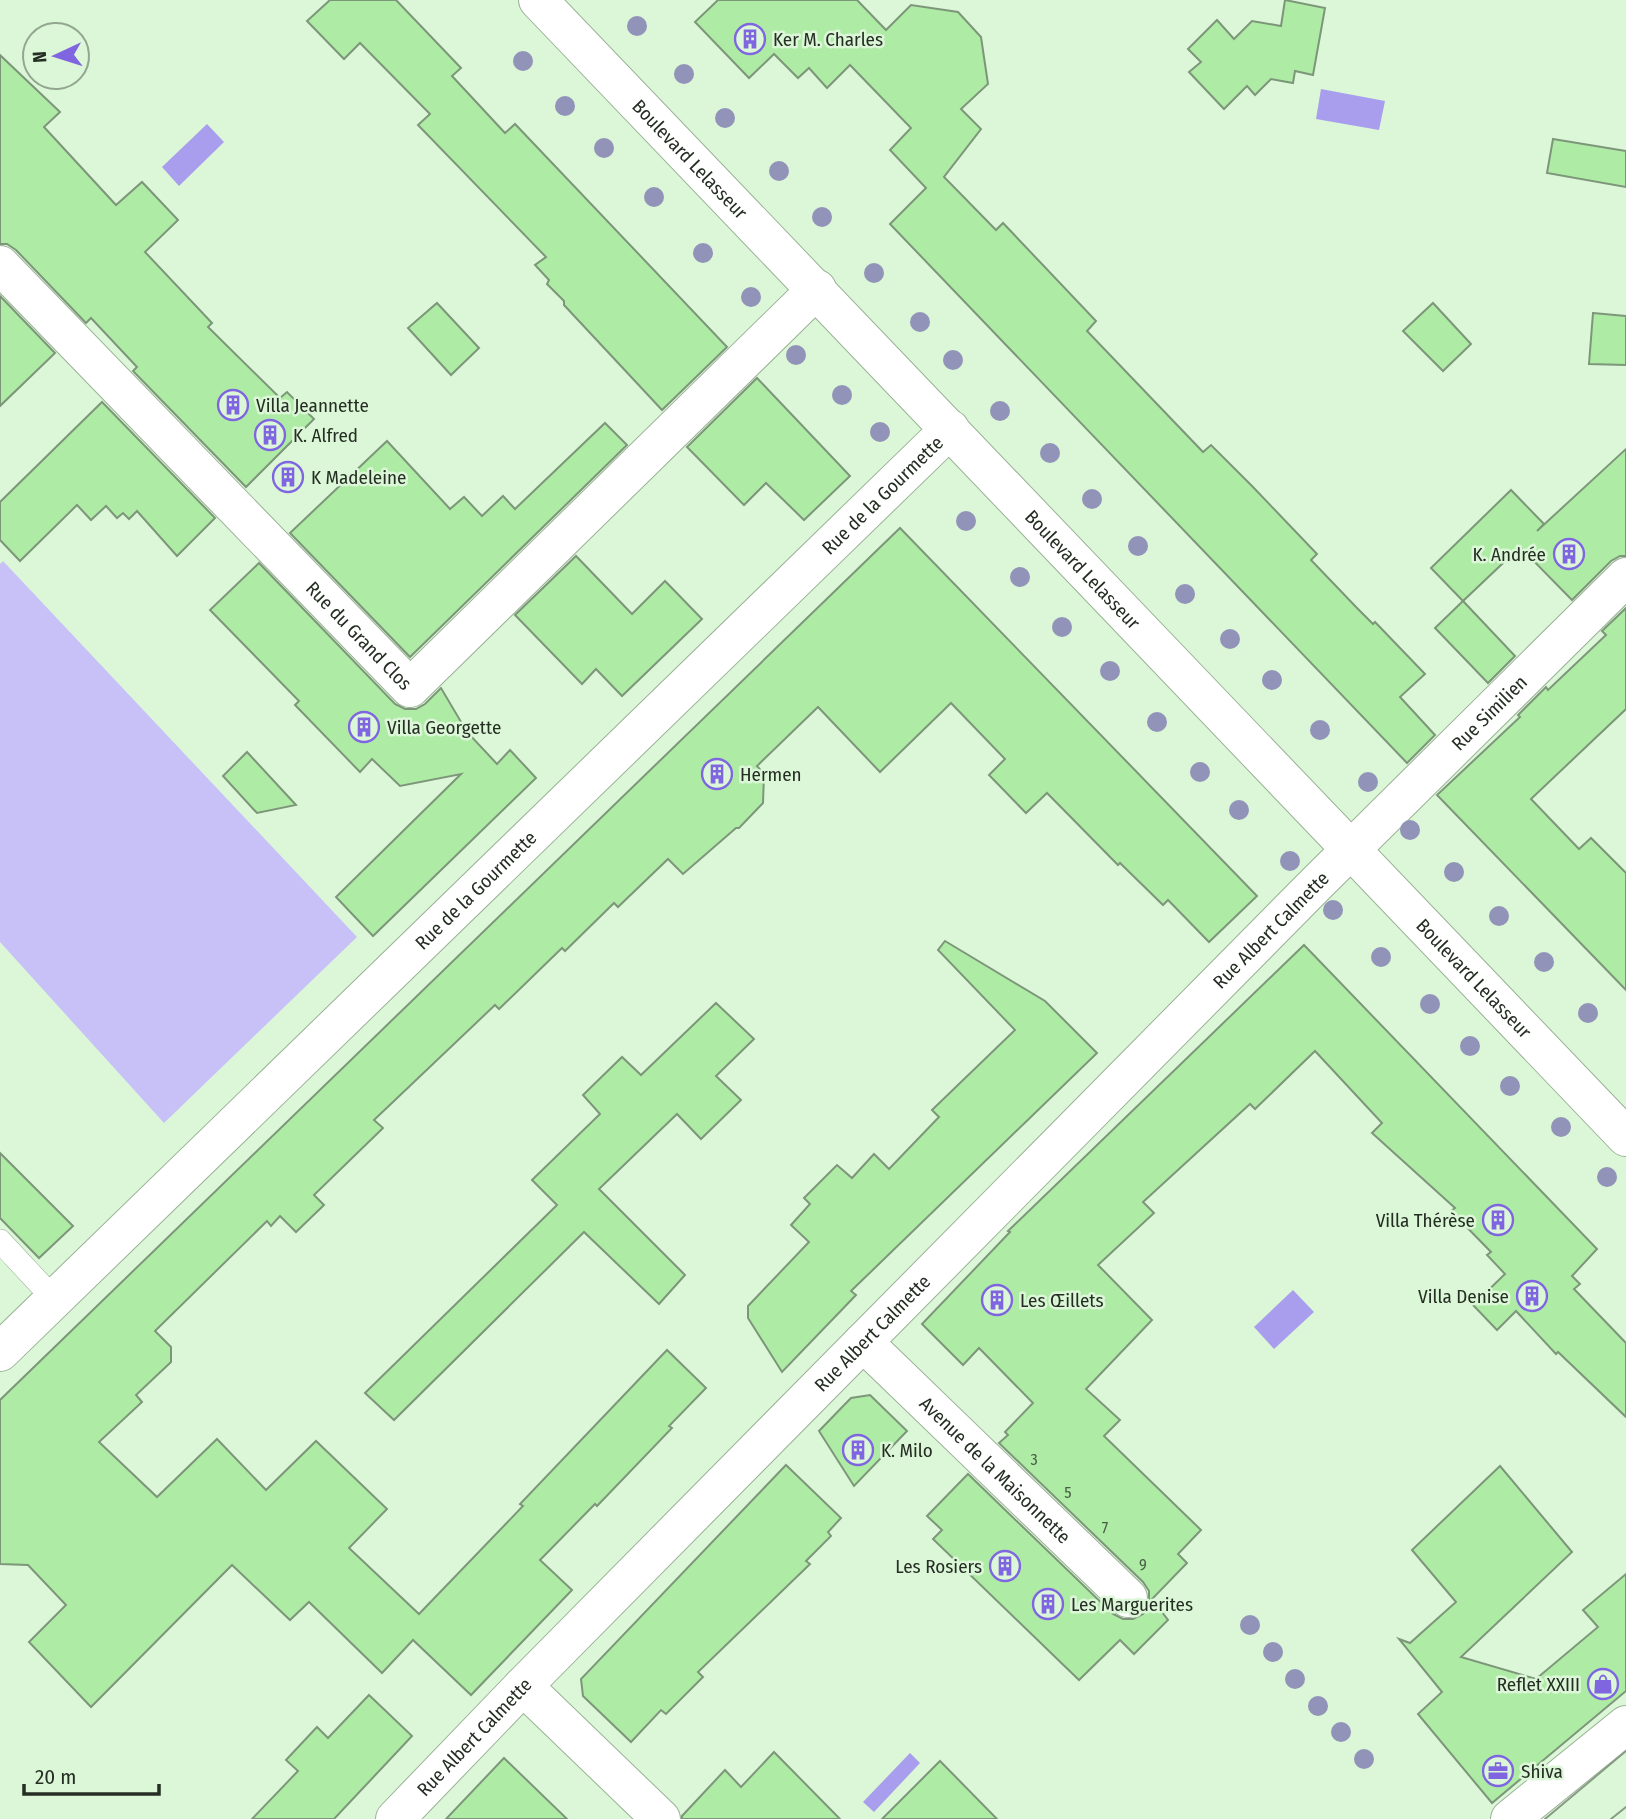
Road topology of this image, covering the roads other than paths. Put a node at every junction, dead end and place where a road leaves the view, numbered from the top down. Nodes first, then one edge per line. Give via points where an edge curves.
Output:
1 (538, 0) edge
2 (0, 265) edge
3 (817, 289) junction
4 (950, 429) junction
5 (1626, 577) edge
6 (1351, 848) junction
7 (1626, 1136) edge
8 (0, 1241) edge
9 (54, 1299) junction
10 (863, 1342) junction
11 (0, 1352) edge
12 (1128, 1598) dead end
13 (523, 1686) junction
14 (1626, 1725) edge
15 (395, 1819) edge
16 (661, 1819) edge
17 (1510, 1819) edge

1 - 3 street, Boulevard Lelasseur
2 - 3 street, Rue du Grand Clos via 410,688
3 - 4 street, Boulevard Lelasseur
4 - 6 street, Boulevard Lelasseur
4 - 9 street, Rue de la Gourmette
5 - 6 street, Rue Similien
6 - 7 street, Boulevard Lelasseur
6 - 10 street, Rue Albert Calmette
8 - 9 lane
9 - 11 street, Rue de la Gourmette
10 - 12 street, Avenue de la Maisonnette
10 - 13 street, Rue Albert Calmette
13 - 15 street, Rue Albert Calmette
13 - 16 street
14 - 17 street

